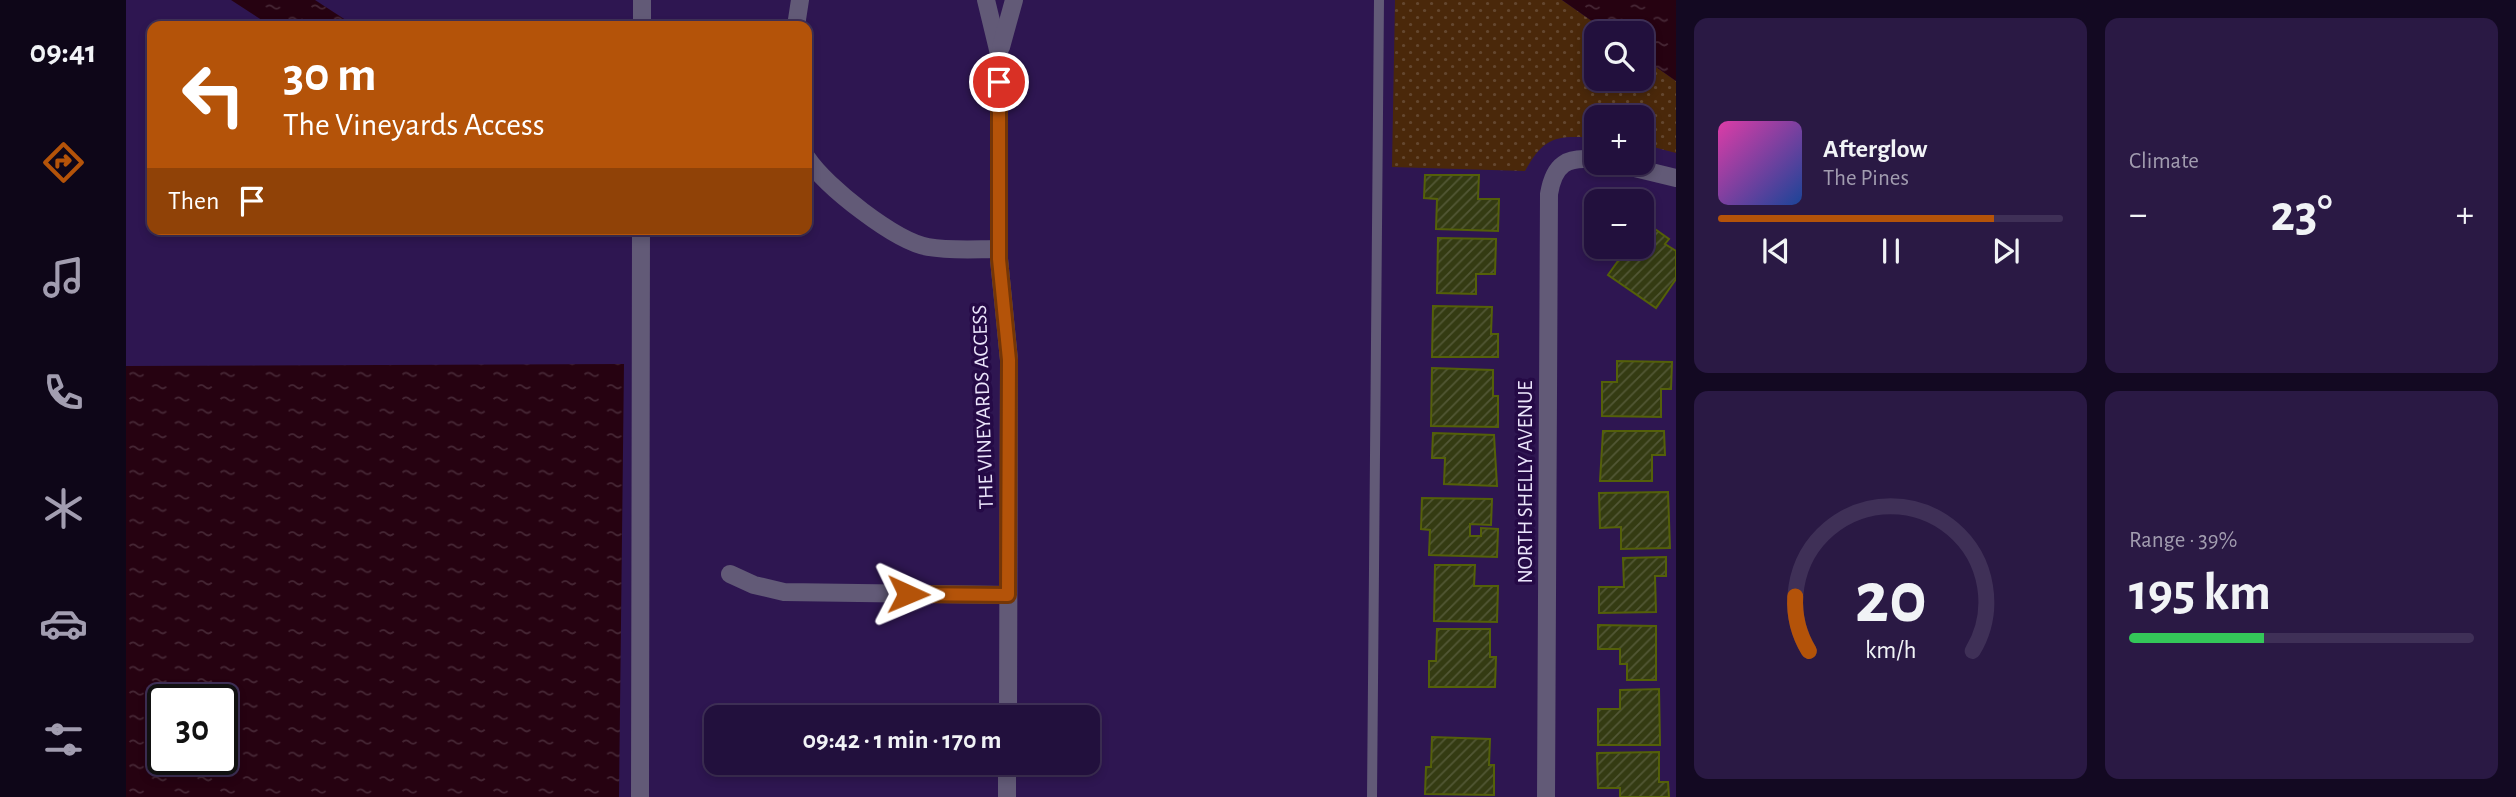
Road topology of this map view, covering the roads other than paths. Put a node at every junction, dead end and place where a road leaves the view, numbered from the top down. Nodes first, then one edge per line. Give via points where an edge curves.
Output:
1 (642, 0) edge
2 (800, 0) edge
3 (986, 0) edge
4 (1014, 0) edge
5 (1379, 0) edge
6 (642, 21) edge
7 (797, 21) edge
8 (999, 54) junction
9 (1584, 160) edge
10 (812, 164) edge
11 (1654, 173) edge
12 (1676, 178) edge
13 (641, 235) edge
14 (999, 249) junction
15 (730, 574) dead end
16 (1008, 595) junction
17 (1008, 705) edge
18 (1007, 775) edge
19 (640, 797) edge
20 (1007, 797) edge
21 (1372, 797) edge
22 (1546, 797) edge

1 - 6 street
2 - 7 street
3 - 8 street, THE VINEYARDS ACCESS
4 - 8 street, THE VINEYARDS ACCESS
5 - 21 lane
8 - 14 street, THE VINEYARDS ACCESS
9 - 22 street, NORTH SHELLY AVENUE via 1565,160 1555,169 1549,194
10 - 14 street via 839,195 910,241 946,249
11 - 12 street
13 - 19 street
14 - 16 street, THE VINEYARDS ACCESS via 1009,360
15 - 16 street via 754,586 784,592
16 - 17 street, THE VINEYARDS ACCESS
18 - 20 street

